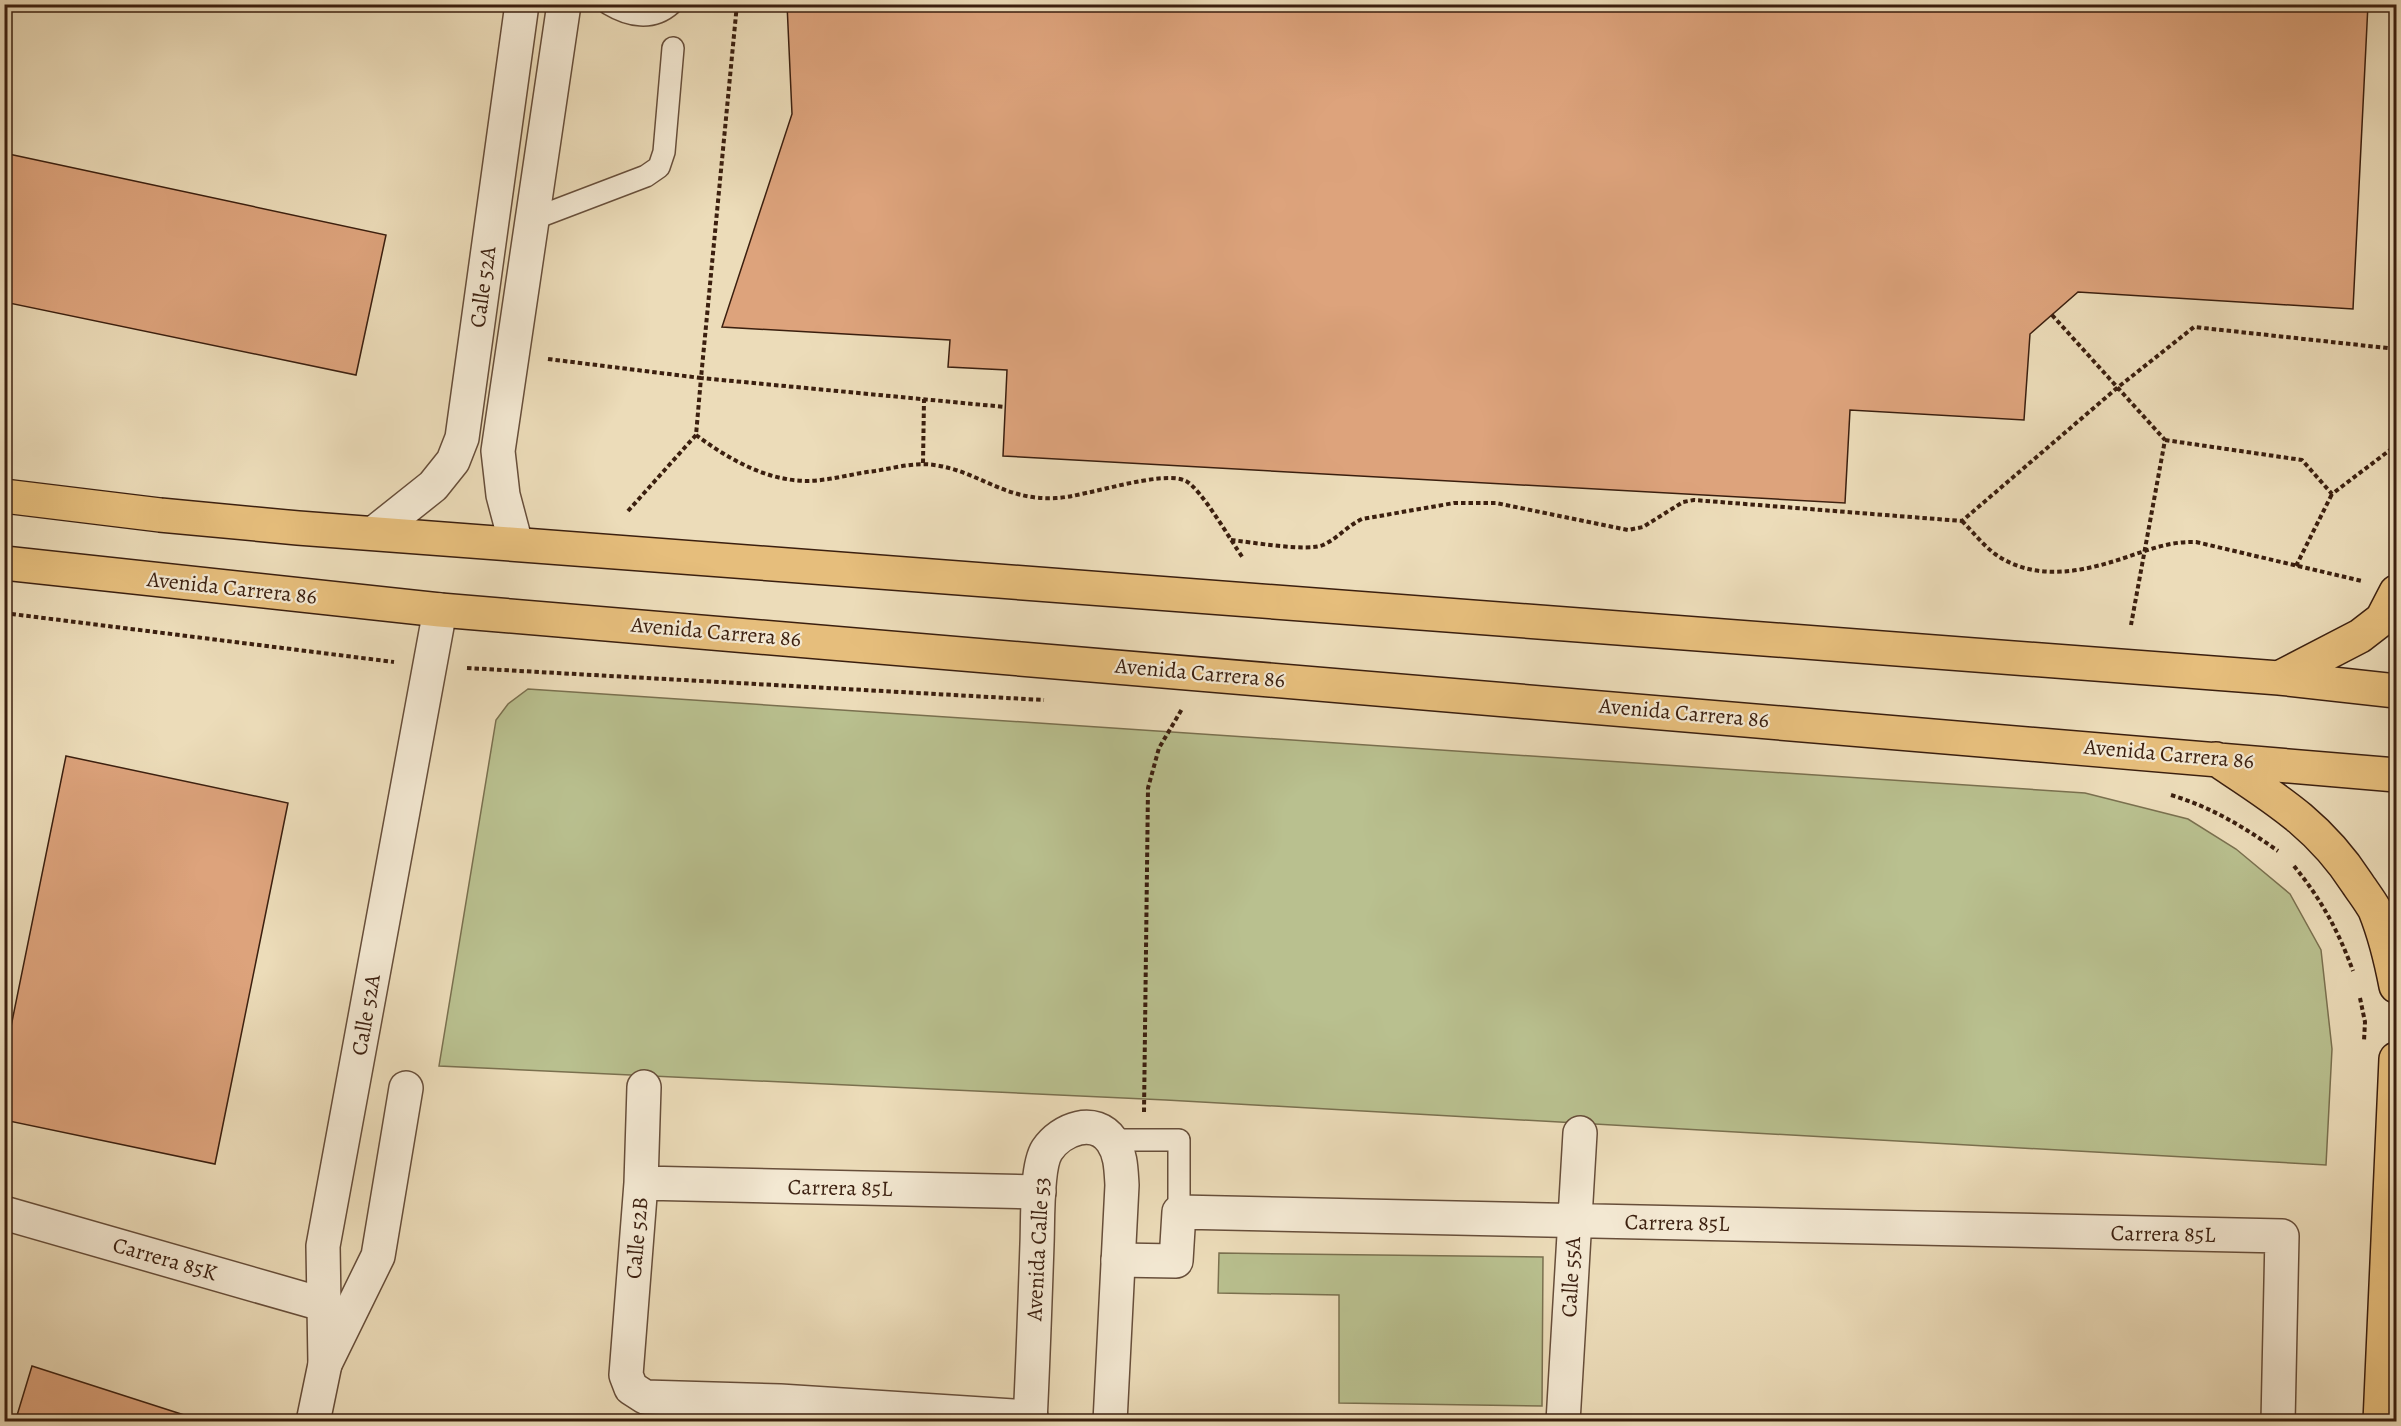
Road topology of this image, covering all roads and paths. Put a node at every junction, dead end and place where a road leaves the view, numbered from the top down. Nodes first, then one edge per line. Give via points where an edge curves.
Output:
1 (522, 4) edge
2 (564, 4) edge
3 (609, 4) edge
4 (671, 4) edge
5 (737, 4) edge
6 (673, 48) dead end
7 (532, 219) junction
8 (2052, 315) dead end
9 (2397, 350) edge
10 (544, 359) dead end
11 (701, 378) junction
12 (2117, 388) junction
13 (924, 399) junction
14 (1005, 407) dead end
15 (696, 435) junction
16 (2165, 441) junction
17 (2390, 450) dead end
18 (923, 463) junction
19 (2332, 494) junction
20 (10, 496) edge
21 (627, 511) dead end
22 (1962, 521) junction
23 (374, 533) junction
24 (1231, 540) junction
25 (516, 544) junction
26 (2145, 551) junction
27 (1243, 558) dead end
28 (4, 563) edge
29 (2296, 566) junction
30 (2362, 581) dead end
31 (2397, 592) edge
32 (440, 610) junction
33 (4, 614) edge
34 (2131, 626) dead end
35 (430, 666) junction
36 (2279, 678) junction
37 (2397, 691) edge
38 (1052, 701) dead end
39 (1171, 708) dead end
40 (2215, 758) junction
41 (2397, 775) edge
42 (2161, 793) dead end
43 (2285, 856) dead end
44 (2292, 864) dead end
45 (2357, 981) dead end
46 (2397, 986) edge
47 (2359, 992) dead end
48 (2364, 1046) dead end
49 (2397, 1059) edge
50 (644, 1087) dead end
51 (406, 1088) dead end
52 (1580, 1133) dead end
53 (1111, 1140) junction
54 (1144, 1140) junction
55 (641, 1183) junction
56 (1039, 1192) junction
57 (1179, 1212) junction
58 (4, 1213) edge
59 (1574, 1221) junction
60 (1118, 1260) junction
61 (325, 1305) junction
62 (325, 1364) junction
63 (780, 1412) edge
64 (1030, 1419) edge
65 (313, 1422) edge
66 (1110, 1422) edge
67 (1563, 1422) edge
68 (2278, 1422) edge
69 (2380, 1422) edge

1 - 23 street, Calle 52A via 462,438 453,462 433,486
2 - 7 street, Calle 52A
3 - 4 lane via 621,12 648,15
5 - 11 path
6 - 7 lane via 664,152 659,167 646,176
7 - 25 street, Calle 52A via 498,451 498,470
8 - 12 path
9 - 12 path via 2194,327
10 - 11 path
11 - 13 path
11 - 15 path
12 - 16 path
12 - 22 path
13 - 14 path
13 - 18 path
15 - 18 path via 740,464 791,479 820,480
15 - 21 path
16 - 19 path via 2302,460
16 - 26 path
17 - 19 path
18 - 24 path via 958,470 1024,497 1042,499 1177,479 1194,487
19 - 29 path
20 - 23 main road via 160,515
22 - 24 path via 1694,500 1683,502 1643,527 1628,530 1475,502 1362,519 1327,544 1312,548
22 - 26 path via 2008,562 2046,572 2098,567
23 - 25 main road
24 - 27 path
25 - 36 main road
26 - 29 path via 2170,543 2196,542
26 - 34 path
28 - 32 main road, Avenida Carrera 86
29 - 30 path
31 - 36 main road via 2382,619 2360,636
32 - 35 street, Calle 52A
32 - 40 main road, Avenida Carrera 86
33 - 35 path
35 - 38 path
35 - 61 street, Calle 52A via 323,1246
36 - 37 main road
39 - 54 path via 1182,709 1159,748 1148,788
40 - 41 main road, Avenida Carrera 86
40 - 46 main road via 2290,809 2318,832 2346,864 2374,908
42 - 43 path via 2226,817
44 - 45 path via 2313,889 2339,934
47 - 48 path via 2365,1022
49 - 69 main road
50 - 55 street, Calle 52B
51 - 62 street via 378,1256
52 - 59 street, Calle 55A
53 - 54 lane
53 - 56 street, Avenida Calle 53 via 1084,1126 1066,1131 1045,1152
53 - 60 street via 1120,1159 1122,1185
54 - 57 lane via 1179,1140
55 - 56 street, Carrera 85L
55 - 63 street, Calle 52B via 626,1375 632,1388 645,1397
56 - 64 street, Avenida Calle 53
57 - 59 street, Carrera 85L
57 - 60 street via 1176,1262
58 - 61 street, Carrera 85K
59 - 67 street, Calle 55A
59 - 68 street, Carrera 85L via 2282,1236
60 - 66 street
61 - 62 street, Calle 52A
62 - 65 street, Calle 52A
63 - 64 street

